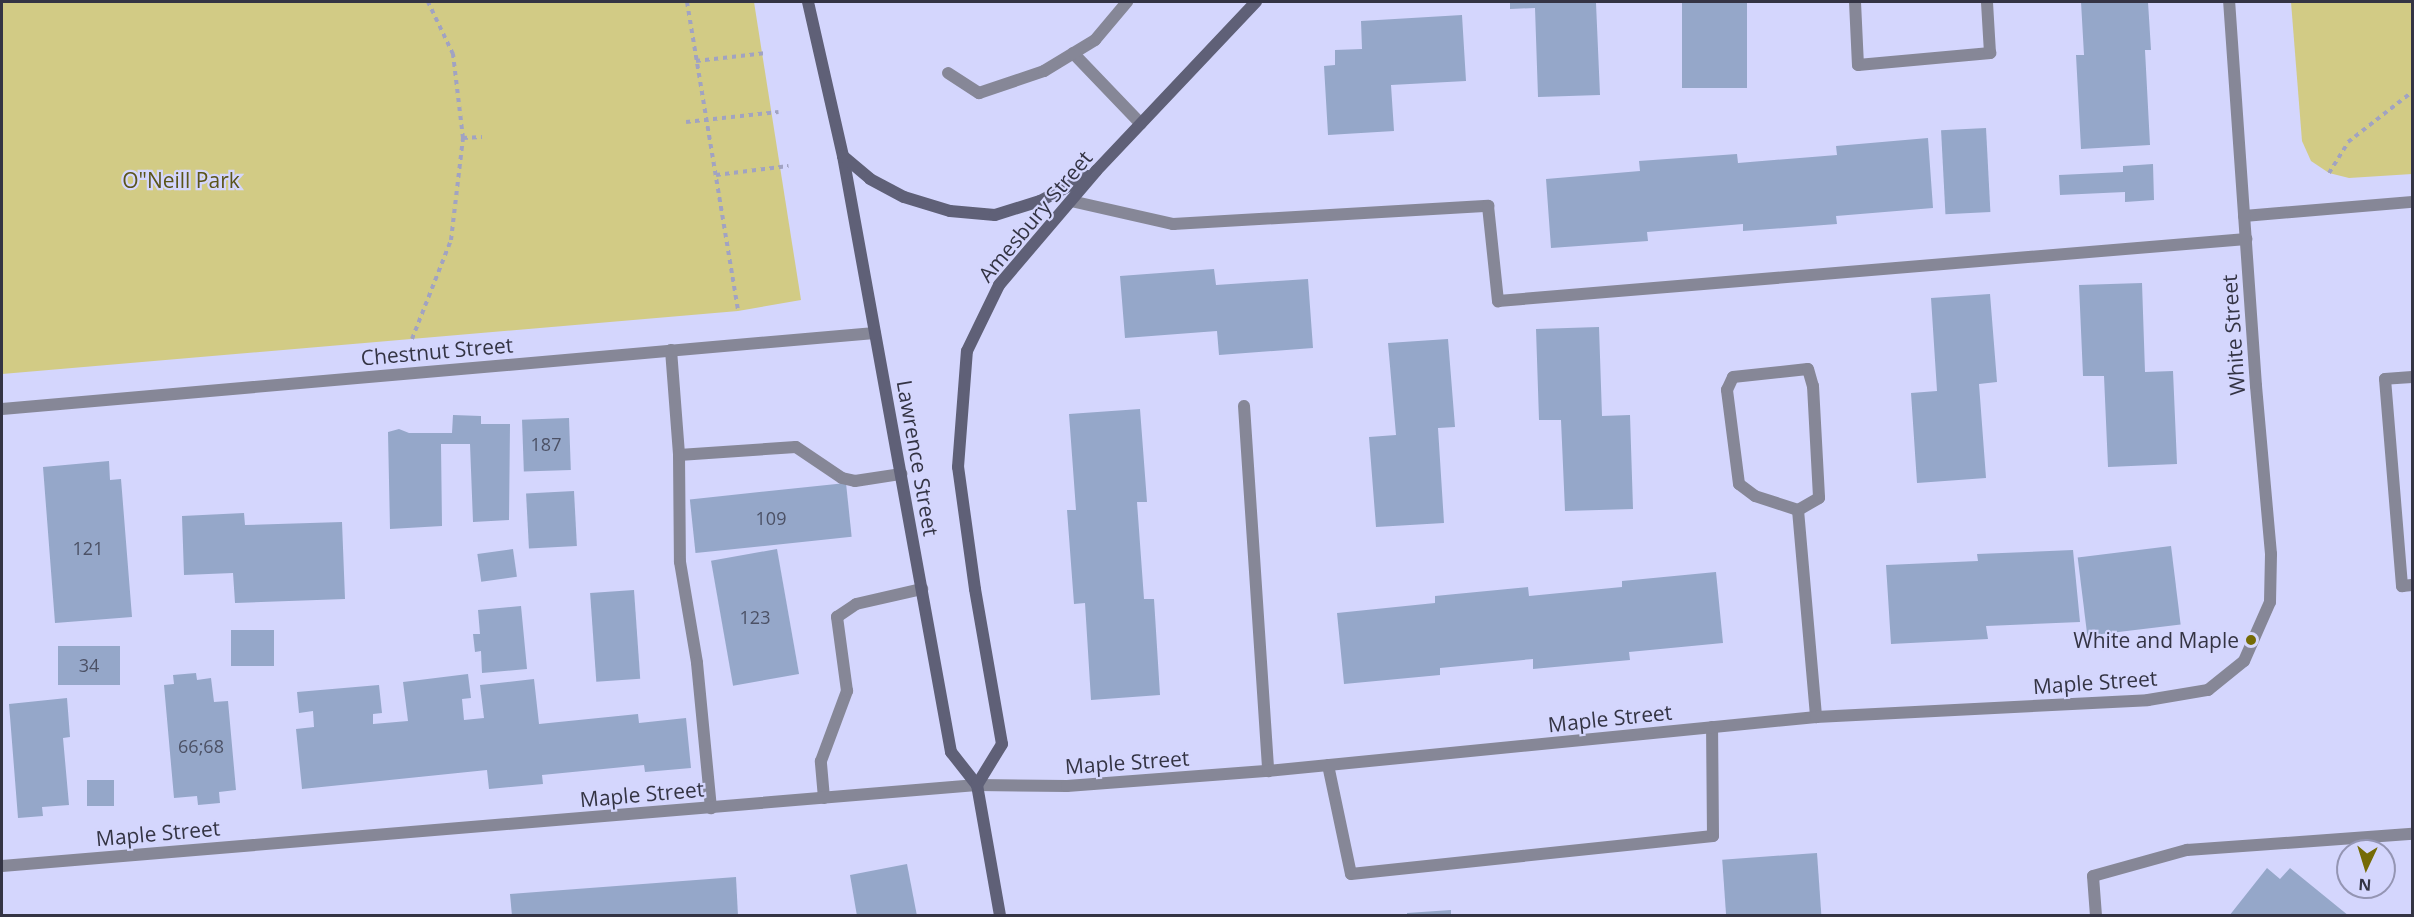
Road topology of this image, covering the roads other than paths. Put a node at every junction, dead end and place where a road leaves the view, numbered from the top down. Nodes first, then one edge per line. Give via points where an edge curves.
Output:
1 (808, 2) edge
2 (1127, 2) edge
3 (1256, 2) edge
4 (1855, 2) edge
5 (1987, 2) edge
6 (2229, 2) edge
7 (1073, 54) junction
8 (948, 73) dead end
9 (1141, 123) junction
10 (843, 156) junction
11 (1096, 171) junction
12 (1071, 201) junction
13 (2412, 202) edge
14 (2244, 216) junction
15 (2246, 240) junction
16 (875, 333) junction
17 (671, 350) junction
18 (2412, 377) edge
19 (1244, 406) dead end
20 (2, 409) edge
21 (679, 455) junction
22 (901, 474) junction
23 (1798, 510) junction
24 (2412, 585) edge
25 (922, 589) junction
26 (2244, 661) joint
27 (1816, 717) junction
28 (1712, 728) junction
29 (1328, 765) junction
30 (1268, 771) junction
31 (976, 786) junction
32 (824, 798) junction
33 (711, 808) junction
34 (2412, 834) edge
35 (2, 866) edge
36 (1000, 915) edge
37 (2096, 915) edge

1 - 10 main road, Lawrence Street
2 - 7 street via 1095,40
3 - 9 main road, Amesbury Street
4 - 5 street via 1858,65 1990,53
6 - 14 street, White Street
7 - 8 street via 1044,71 979,93
7 - 9 street
9 - 11 main road, Amesbury Street
10 - 11 main road via 870,179 904,197 950,211 995,215 1040,201
10 - 16 main road, Lawrence Street
11 - 12 main road, Amesbury Street
12 - 15 street via 1173,224 1488,206 1498,301
12 - 31 main road, Amesbury Street via 999,285 967,351 958,467 1002,744
13 - 14 street
14 - 15 street, White Street
15 - 26 street, White Street via 2271,554 2270,602
16 - 17 street, Chestnut Street
16 - 22 main road, Lawrence Street
17 - 20 street, Chestnut Street
17 - 21 street
18 - 24 street via 2385,379 2402,586
19 - 30 street
21 - 22 street via 796,447 842,478 855,481
21 - 33 street via 680,562 698,663
22 - 25 main road, Lawrence Street
23 - 23 street via 1819,498 1813,386 1808,369 1733,377 1727,390 1739,484 1755,496
23 - 27 street
25 - 31 main road, Lawrence Street via 951,752
25 - 32 street via 856,604 837,617 847,692 821,761
26 - 27 street, Maple Street via 2208,690 2148,700
27 - 28 street, Maple Street
28 - 29 street, Maple Street
28 - 29 street via 1713,836 1351,874
29 - 30 street, Maple Street
30 - 31 street, Maple Street via 1067,786
31 - 32 street, Maple Street
31 - 36 main road, Lawrence Street
32 - 33 street, Maple Street
33 - 35 street, Maple Street
34 - 37 street via 2187,850 2093,876

